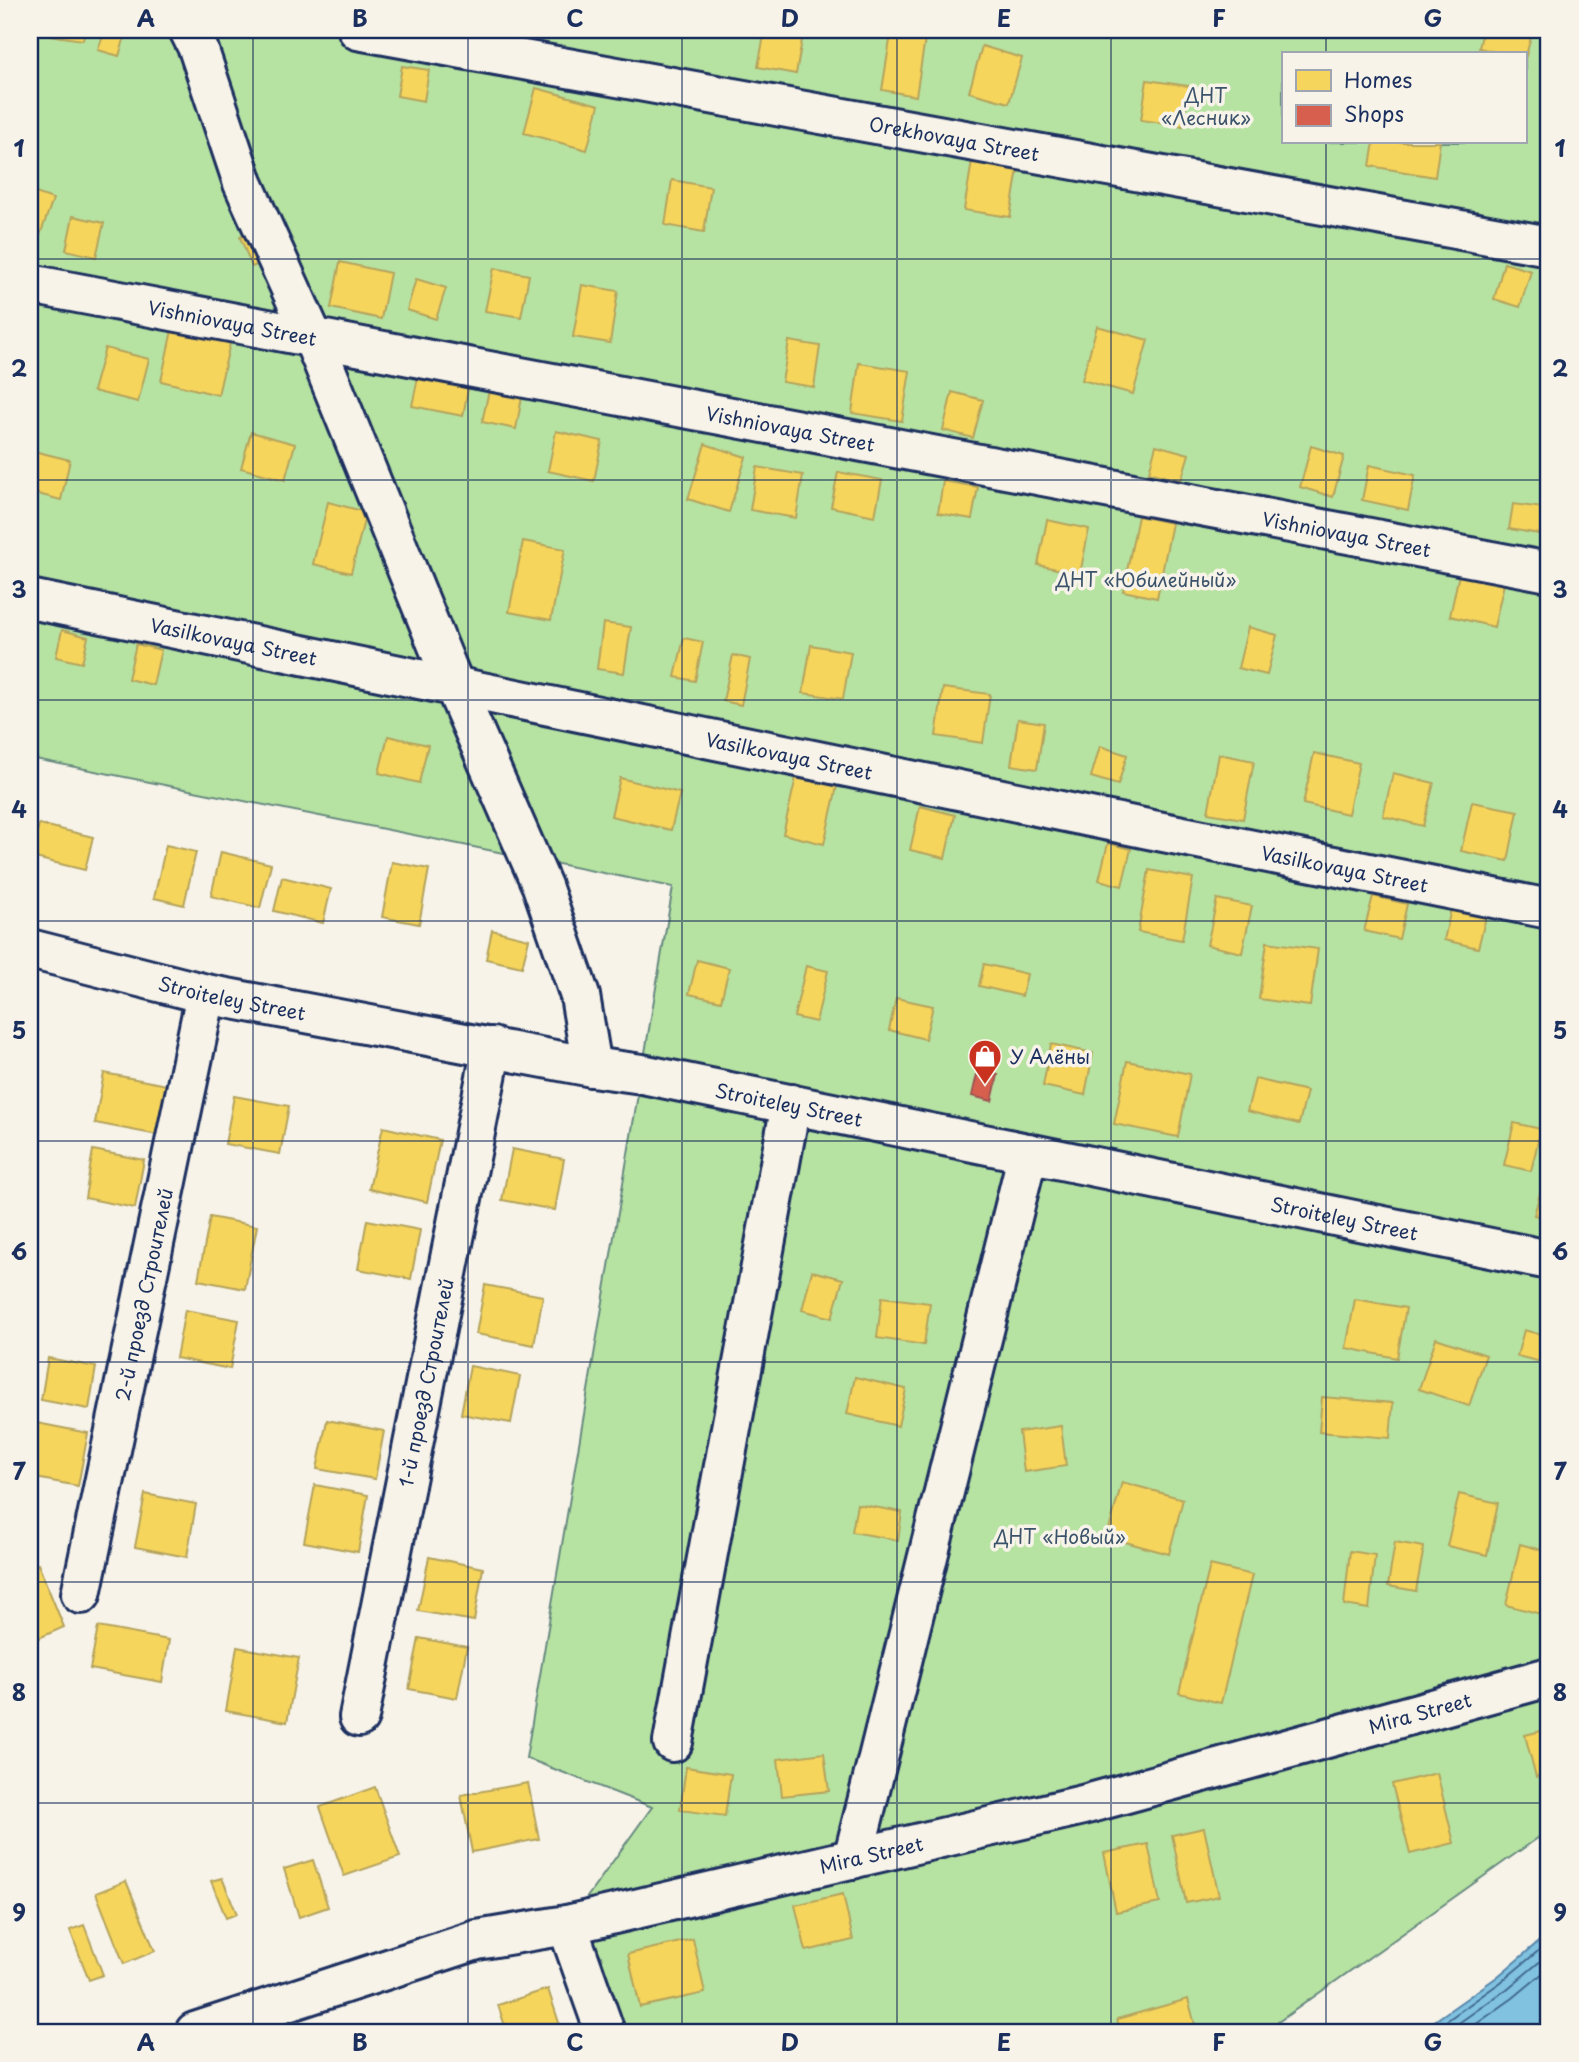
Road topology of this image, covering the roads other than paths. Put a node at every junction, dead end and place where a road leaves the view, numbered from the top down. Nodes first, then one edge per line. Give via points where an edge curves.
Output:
1 (189, 30) edge
2 (358, 30) edge
3 (1549, 246) edge
4 (30, 284) edge
5 (313, 338) junction
6 (1549, 572) edge
7 (30, 599) edge
8 (454, 685) junction
9 (1549, 909) edge
10 (30, 950) edge
11 (206, 994) junction
12 (492, 1047) junction
13 (592, 1067) junction
14 (791, 1104) junction
15 (1028, 1153) junction
16 (1549, 1260) edge
17 (81, 1594) dead end
18 (1549, 1677) edge
19 (359, 1717) dead end
20 (673, 1742) dead end
21 (853, 1859) junction
22 (567, 1925) junction
23 (195, 2032) edge
24 (605, 2032) edge

1 - 5 street via 243,183
2 - 3 street, Orekhovaya Street
4 - 5 street, Vishniovaya Street
5 - 6 street, Vishniovaya Street
5 - 8 street
7 - 8 street, Vasilkovaya Street
8 - 9 street, Vasilkovaya Street
8 - 13 street via 542,886 580,996
10 - 11 street, Stroiteley Street
11 - 12 street, Stroiteley Street
11 - 17 street, 2-й проезд Строителей
12 - 13 street, Stroiteley Street
12 - 19 street, 1-й проезд Строителей
13 - 14 street, Stroiteley Street
14 - 15 street, Stroiteley Street
14 - 20 street
15 - 16 street, Stroiteley Street
15 - 21 street
18 - 21 street, Mira Street via 1083,1805
21 - 22 street, Mira Street
22 - 23 street, Mira Street via 477,1940
22 - 24 street

